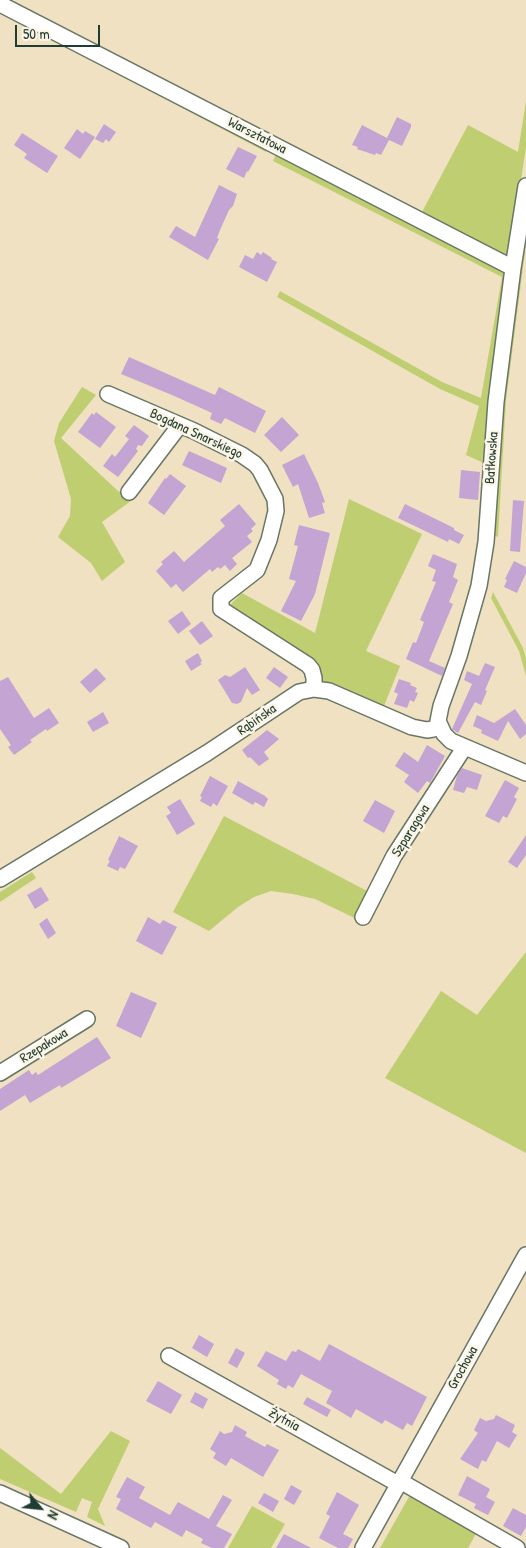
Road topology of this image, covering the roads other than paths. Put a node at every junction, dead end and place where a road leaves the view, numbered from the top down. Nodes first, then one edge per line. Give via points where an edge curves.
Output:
1 (0, 4) edge
2 (526, 186) edge
3 (513, 268) junction
4 (108, 394) dead end
5 (180, 425) junction
6 (129, 492) dead end
7 (314, 689) junction
8 (440, 726) junction
9 (464, 748) junction
10 (526, 773) edge
11 (0, 879) edge
12 (363, 917) dead end
13 (87, 1019) dead end
14 (0, 1073) edge
15 (526, 1255) edge
16 (169, 1356) dead end
17 (399, 1483) junction
18 (0, 1493) edge
19 (121, 1548) edge
20 (363, 1548) edge
21 (517, 1548) edge

1 - 3 street, Warsztatowa
2 - 3 street, Batkowska
3 - 8 street, Batkowska via 496,402 486,542 479,586 441,706
4 - 5 street, Bogdana Snarskiego
5 - 6 street
5 - 7 street, Bogdana Snarskiego via 255,464 275,499 276,511 269,540 257,570 221,598 221,609 308,665 314,678
7 - 8 street via 329,691 421,729
7 - 11 street, Rąbińska via 299,692 215,748
8 - 9 street via 451,741
9 - 10 street
9 - 12 street, Szparagowa via 394,856
13 - 14 street, Rzepakowa
15 - 17 street, Grochowa
16 - 17 street, Żytnia
17 - 20 street, Grochowa
17 - 21 street
18 - 19 street

